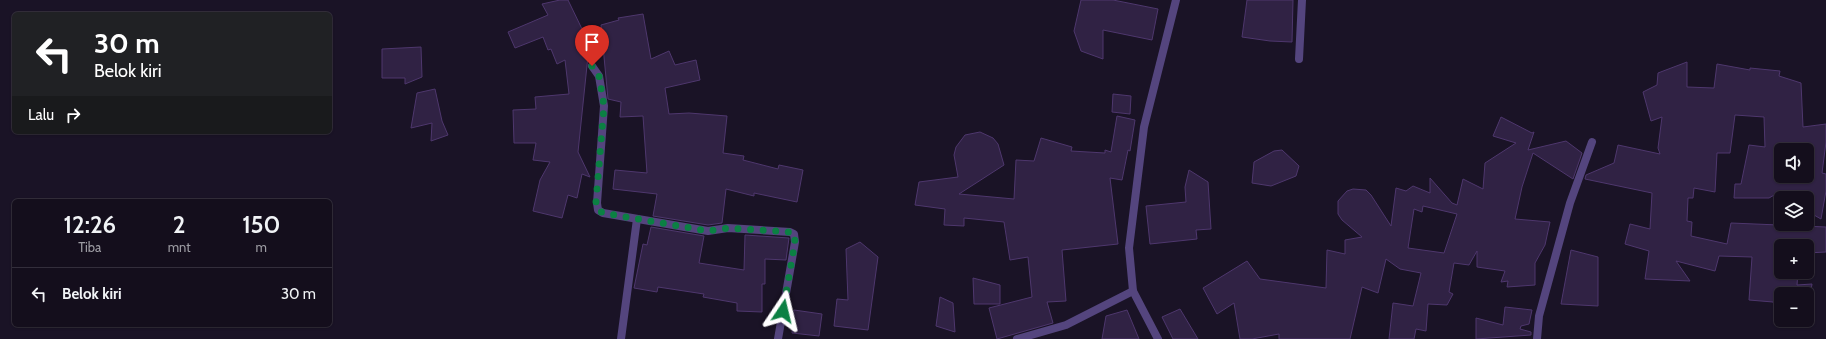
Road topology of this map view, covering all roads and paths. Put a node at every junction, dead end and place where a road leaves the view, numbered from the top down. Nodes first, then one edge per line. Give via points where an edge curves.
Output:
1 (1176, 0) edge
2 (1302, 0) edge
3 (1300, 59) dead end
4 (592, 66) dead end
5 (1592, 142) dead end
6 (637, 219) junction
7 (1133, 291) junction
8 (621, 339) edge
9 (778, 339) edge
10 (1017, 339) edge
11 (1158, 339) edge
12 (1537, 339) edge

1 - 7 street via 1144,127 1129,248
2 - 3 street
4 - 6 street via 599,76 604,106 596,202 598,210
5 - 12 street via 1568,211 1539,316
6 - 8 street
6 - 9 street via 708,231 728,228 794,234 795,242
7 - 10 street via 1066,326
7 - 11 street

